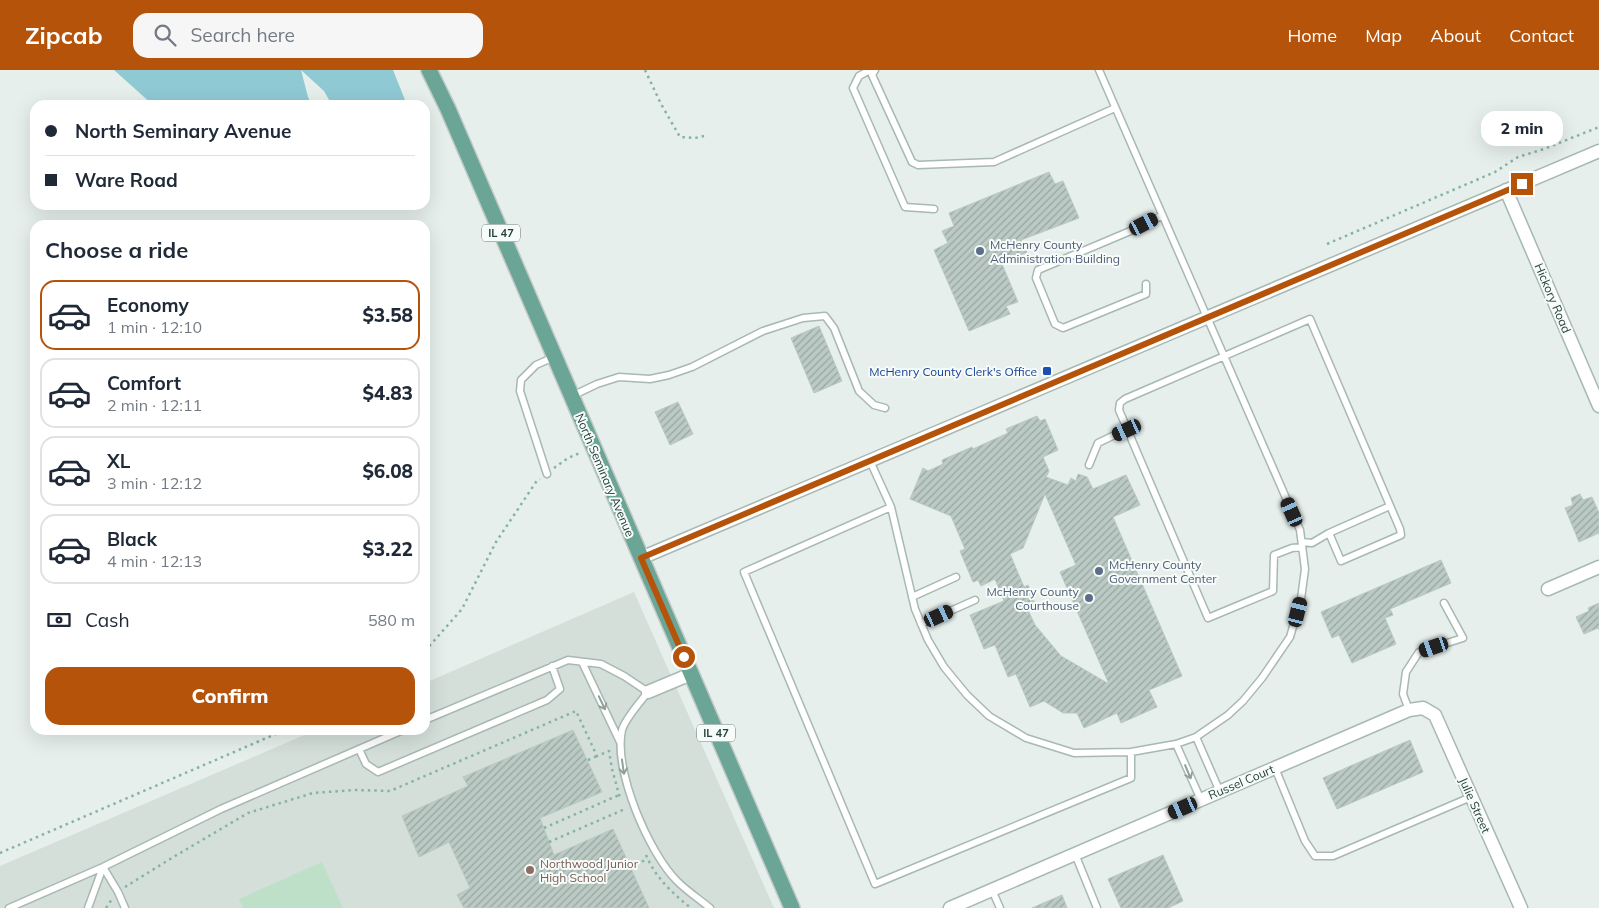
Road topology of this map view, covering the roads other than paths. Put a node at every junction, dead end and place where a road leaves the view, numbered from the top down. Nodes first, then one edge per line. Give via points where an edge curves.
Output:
1 (429, 70) edge
2 (870, 70) edge
3 (875, 70) edge
4 (1099, 70) edge
5 (1115, 108) junction
6 (1599, 151) edge
7 (1506, 190) junction
8 (934, 208) dead end
9 (1161, 216) junction
10 (1146, 284) dead end
11 (1206, 318) junction
12 (554, 356) junction
13 (1223, 357) junction
14 (571, 396) junction
15 (1599, 406) edge
16 (885, 408) dead end
17 (1127, 430) junction
18 (870, 461) junction
19 (1089, 465) dead end
20 (547, 474) road end
21 (1390, 506) junction
22 (891, 507) junction
23 (1329, 533) junction
24 (1302, 545) junction
25 (641, 558) junction
26 (1599, 567) edge
27 (956, 577) dead end
28 (1548, 588) dead end
29 (912, 596) junction
30 (975, 600) dead end
31 (1444, 603) dead end
32 (922, 624) junction
33 (582, 662) junction
34 (552, 666) junction
35 (691, 674) junction
36 (648, 692) junction
37 (1423, 708) joint
38 (1409, 710) junction
39 (430, 718) edge
40 (391, 735) edge
41 (1196, 737) junction
42 (621, 744) junction
43 (1176, 744) junction
44 (359, 749) junction
45 (1132, 752) junction
46 (1275, 768) junction
47 (1220, 792) junction
48 (1471, 797) junction
49 (1201, 800) junction
50 (1075, 854) junction
51 (103, 867) junction
52 (992, 890) junction
53 (9, 908) edge
54 (88, 908) edge
55 (125, 908) edge
56 (710, 908) edge
57 (792, 908) edge
58 (950, 908) edge
59 (1000, 908) edge
60 (1097, 908) edge
61 (1521, 908) edge

1 - 12 main road, North Seminary Avenue / IL 47
2 - 8 lane via 859,76 853,88 906,207
3 - 5 lane via 872,75 912,162 918,165 994,162
4 - 5 lane
5 - 9 lane
6 - 7 street
7 - 11 street
7 - 15 street, Hickory Road
9 - 10 lane via 1038,270 1036,278 1055,324 1063,328 1146,294
9 - 11 lane
11 - 13 lane
11 - 18 street
12 - 14 main road, North Seminary Avenue / IL 47
12 - 20 lane via 536,365 521,380 520,391
13 - 17 lane via 1122,401 1119,408
13 - 21 lane via 1310,319
13 - 24 lane via 1300,530
14 - 16 lane via 619,377 650,379 668,375 692,367 763,332 803,318 825,316 834,328 860,391 874,405
14 - 25 main road, North Seminary Avenue / IL 47
17 - 19 lane via 1098,444
17 - 24 lane via 1208,618 1273,591 1274,555
18 - 22 lane
18 - 25 street
21 - 23 lane
21 - 23 lane via 1401,535 1341,562
22 - 29 lane
22 - 45 lane via 744,572 875,884 1131,778
23 - 24 lane
24 - 41 lane via 1306,569 1290,637 1243,700 1228,715
25 - 35 main road, North Seminary Avenue / IL 47
26 - 28 street
27 - 29 lane
29 - 32 lane
30 - 32 lane
31 - 38 lane via 1463,638 1419,652 1406,672 1402,694
32 - 45 lane via 944,667 967,694 990,716 1026,738 1074,753
33 - 34 lane via 568,660
33 - 36 lane via 601,664
33 -> 42 lane
34 - 39 lane
34 - 44 lane via 560,689 547,700 378,772 366,764
35 - 36 street
35 - 57 main road, North Seminary Avenue / IL 47
36 - 42 lane via 623,728
37 - 38 street, Russel Court
37 - 48 street, Julie Street via 1435,715
38 - 46 street, Russel Court
40 - 44 lane
41 - 43 lane
41 - 47 lane
42 -> 56 lane via 626,784 648,836 677,881
43 - 45 lane
43 -> 49 lane
44 - 51 lane via 221,808
46 - 47 street, Russel Court
46 - 48 lane via 1305,841 1315,856 1333,856
47 - 49 street, Russel Court
48 - 61 street, Julie Street
49 - 50 street, Russel Court
50 - 52 street, Russel Court
50 - 60 lane
51 - 53 lane
51 - 54 lane
51 - 55 lane
52 - 58 street, Russel Court
52 - 59 lane

